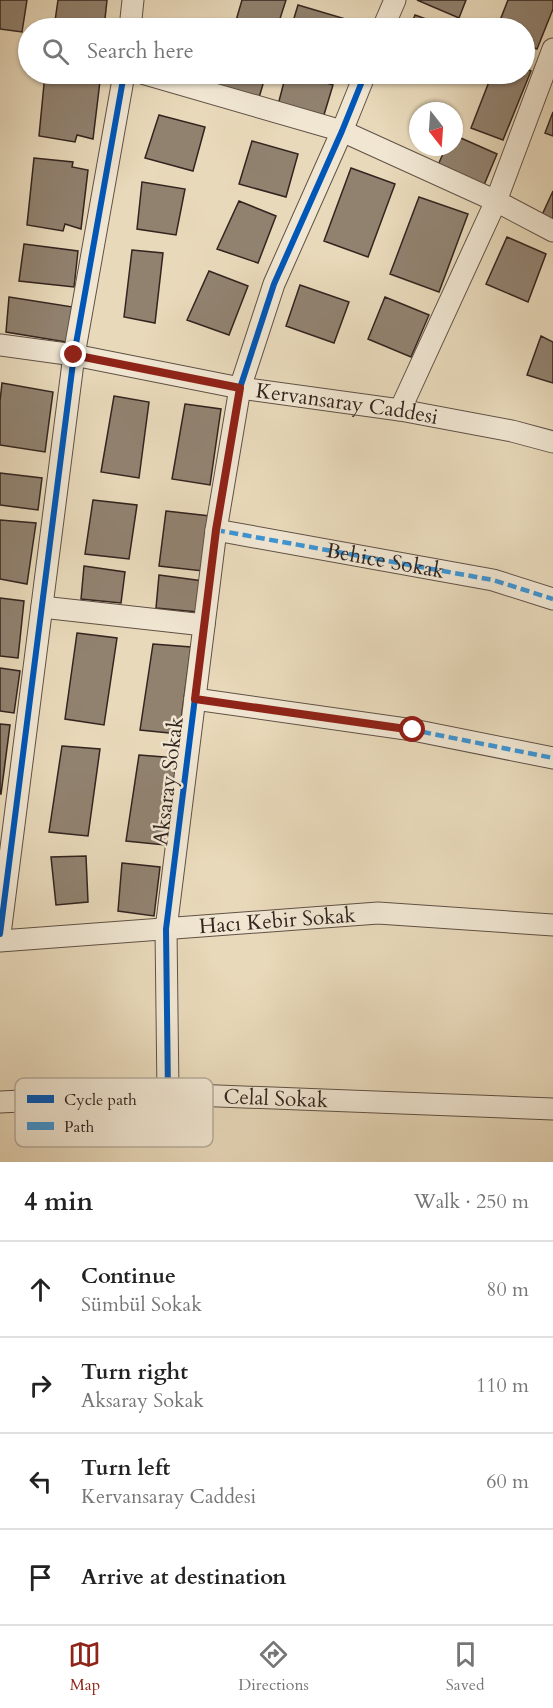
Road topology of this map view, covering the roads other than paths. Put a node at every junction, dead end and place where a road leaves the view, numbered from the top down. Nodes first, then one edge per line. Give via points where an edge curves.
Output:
1 (134, 0) edge
2 (395, 0) edge
3 (131, 18) edge
4 (387, 18) edge
5 (553, 49) edge
6 (122, 84) edge
7 (180, 84) edge
8 (361, 84) edge
9 (342, 131) junction
10 (496, 201) junction
11 (553, 231) edge
12 (0, 345) edge
13 (74, 355) junction
14 (240, 388) junction
15 (400, 410) junction
16 (553, 442) edge
17 (216, 530) junction
18 (553, 599) edge
19 (42, 607) junction
20 (204, 625) junction
21 (195, 699) junction
22 (553, 758) edge
23 (553, 925) edge
24 (166, 929) junction
25 (0, 934) edge
26 (0, 941) edge
27 (168, 1078) edge
28 (213, 1096) edge
29 (15, 1101) edge
30 (0, 1102) edge
31 (553, 1109) edge

1 - 3 street
2 - 4 street
5 - 10 street
6 - 13 street
7 - 9 street
8 - 9 street, Aksaray Sokak
9 - 10 street
9 - 14 street, Aksaray Sokak via 274,284
10 - 11 street
10 - 15 street
12 - 13 street, Kervansaray Caddesi
13 - 14 street, Kervansaray Caddesi
13 - 19 street
14 - 15 street, Kervansaray Caddesi
14 - 17 street, Aksaray Sokak
15 - 16 street, Kervansaray Caddesi
17 - 18 street, Behice Sokak via 493,580
17 - 20 street, Aksaray Sokak
19 - 20 street
19 - 25 street
20 - 21 street, Aksaray Sokak
21 - 22 street via 413,730
21 - 24 street, Aksaray Sokak
23 - 24 street, Hacı Kebir Sokak via 378,913
24 - 26 street, Hacı Kebir Sokak
24 - 27 street, Aksaray Sokak
28 - 31 street, Celal Sokak
29 - 30 street, Celal Sokak

